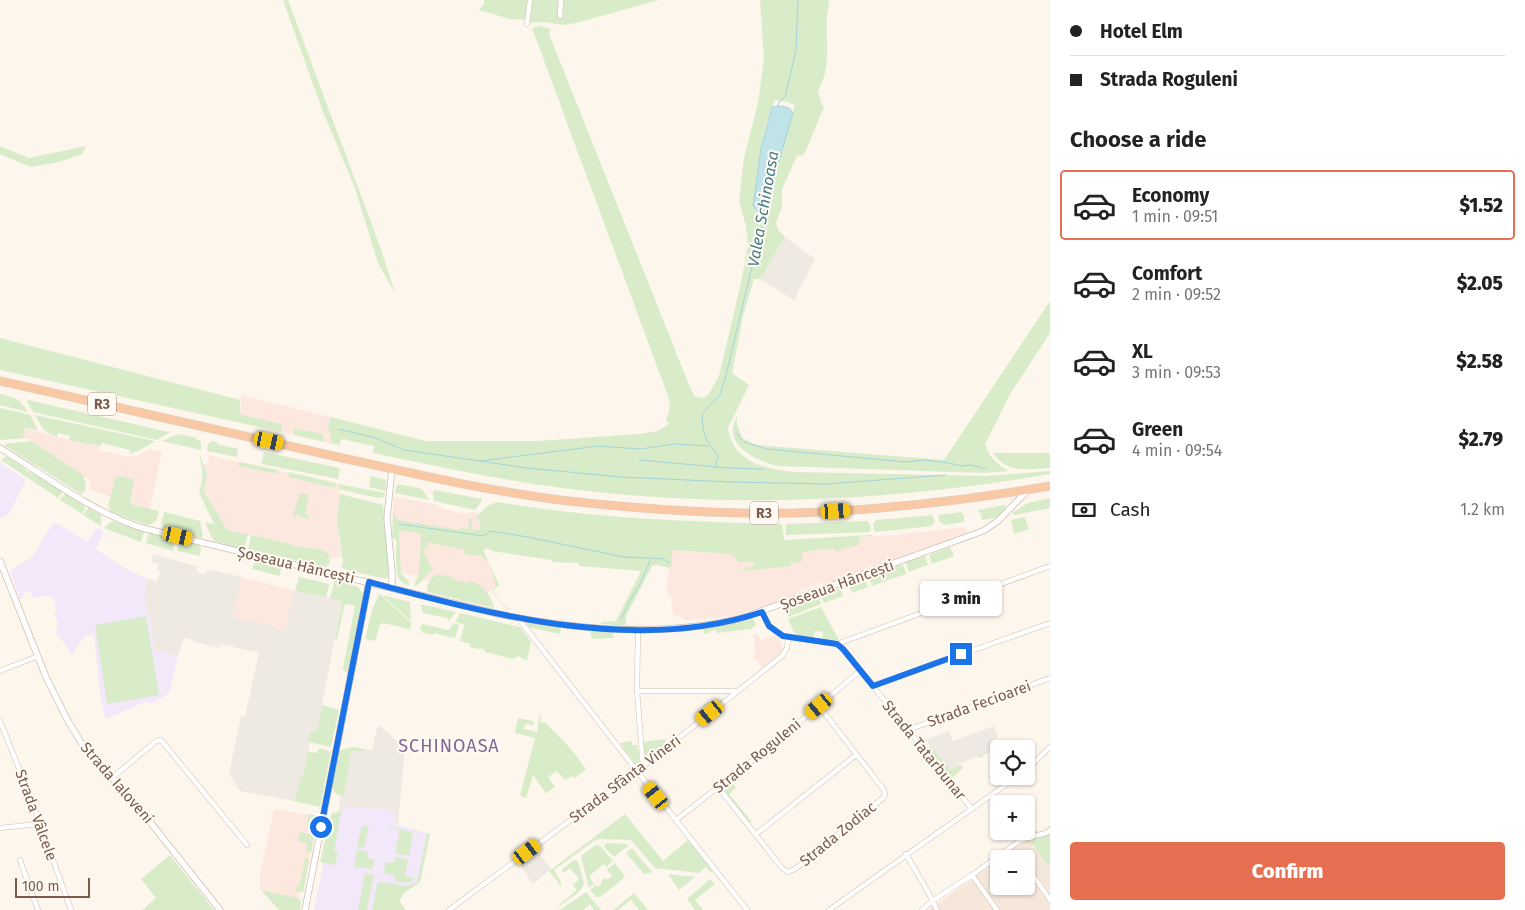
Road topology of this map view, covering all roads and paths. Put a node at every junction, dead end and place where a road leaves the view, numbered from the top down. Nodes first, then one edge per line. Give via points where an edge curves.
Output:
1 (530, 0) edge
2 (561, 0) edge
3 (560, 16) dead end
4 (527, 24) dead end
5 (0, 381) edge
6 (0, 448) edge
7 (392, 469) junction
8 (1050, 486) edge
9 (1028, 490) junction
10 (0, 561) edge
11 (1050, 566) edge
12 (369, 582) junction
13 (392, 588) junction
14 (762, 612) junction
15 (518, 618) junction
16 (1050, 623) edge
17 (638, 630) junction
18 (788, 638) junction
19 (837, 644) junction
20 (38, 656) junction
21 (0, 671) edge
22 (860, 671) junction
23 (1050, 678) edge
24 (873, 686) junction
25 (637, 692) junction
26 (737, 692) junction
27 (819, 706) junction
28 (0, 721) edge
29 (908, 730) junction
30 (1050, 747) edge
31 (856, 755) junction
32 (1035, 761) edge
33 (643, 767) junction
34 (637, 772) junction
35 (112, 778) junction
36 (1005, 785) edge
37 (718, 787) junction
38 (971, 808) junction
39 (676, 820) junction
40 (39, 824) junction
41 (0, 828) edge
42 (1050, 830) edge
43 (756, 834) junction
44 (247, 845) dead end
45 (1008, 850) edge
46 (906, 854) junction
47 (20, 860) dead end
48 (990, 863) edge
49 (972, 875) junction
50 (1035, 878) edge
51 (1050, 900) edge
52 (932, 901) junction
53 (38, 910) edge
54 (71, 910) edge
55 (220, 910) edge
56 (305, 910) edge
57 (449, 910) edge
58 (748, 910) edge
59 (829, 910) edge
60 (922, 910) edge
61 (937, 910) edge
62 (997, 910) edge

1 - 4 street
2 - 3 street
5 - 7 highway, R3
6 - 12 street, Șoseaua Hâncești via 125,522
7 - 9 highway, R3 via 553,499 715,512 871,509
7 - 13 street via 386,518
8 - 9 highway, R3
9 - 14 street, Șoseaua Hâncești via 998,521 983,531
10 - 20 street, Strada Ialoveni
11 - 19 street
12 - 13 street, Șoseaua Hâncești
12 - 56 street
13 - 15 street, Șoseaua Hâncești
14 - 17 street, Șoseaua Hâncești via 717,624
14 - 18 street via 772,629
15 - 17 street, Șoseaua Hâncești via 599,629
15 - 34 street
16 - 24 street
17 - 25 street
18 - 19 street
18 - 26 street, Strada Sfânta Vineri via 788,648 782,656
19 - 22 street, Strada Tatarbunar
20 - 21 street
20 - 35 street, Strada Ialoveni via 82,744
22 - 24 street, Strada Tatarbunar
22 - 27 street, Strada Roguleni
23 - 29 street, Strada Fecioarei
24 - 29 street, Strada Tatarbunar
25 - 26 street
25 - 33 street
26 - 33 street, Strada Sfânta Vineri
27 - 31 street, Strada Zodiac
27 - 37 street, Strada Roguleni
28 - 40 street, Strada Vâlcele
29 - 38 street, Strada Tatarbunar
30 - 32 street
31 - 43 street
31 - 43 street, Strada Zodiac via 885,795 795,869 785,871
33 - 34 street, Strada Sfânta Vineri
34 - 39 street
34 - 57 street, Strada Sfânta Vineri
35 - 44 street via 162,740
35 - 55 street, Strada Ialoveni via 144,813
36 - 38 street
37 - 39 street, Strada Roguleni
37 - 43 street, Strada Zodiac
38 - 46 street
39 - 58 street
40 - 41 street
40 - 54 street, Strada Vâlcele
42 - 45 street via 1018,842
46 - 52 street
46 - 59 street
47 - 53 street
48 - 49 street
49 - 52 street
49 - 62 street
50 - 51 street
52 - 60 street
52 - 61 street

